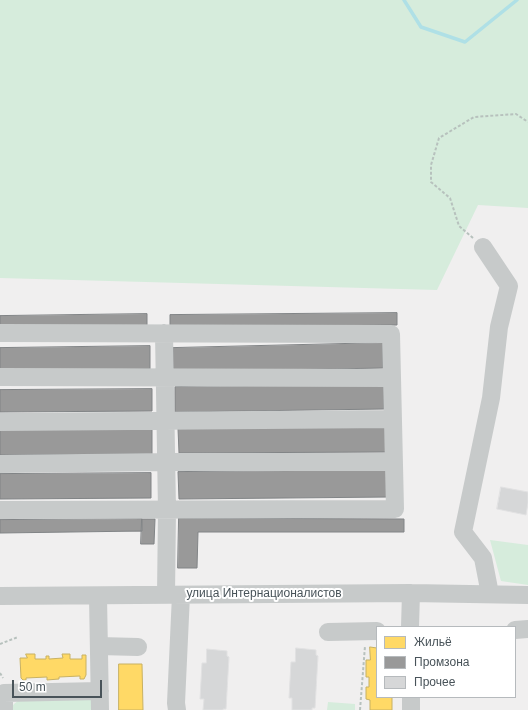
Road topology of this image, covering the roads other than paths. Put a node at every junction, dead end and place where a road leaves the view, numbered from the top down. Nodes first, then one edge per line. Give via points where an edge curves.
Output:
1 (482, 247) road end
2 (0, 333) edge
3 (164, 333) junction
4 (0, 377) edge
5 (165, 377) junction
6 (392, 378) junction
7 (393, 419) junction
8 (166, 421) junction
9 (0, 422) edge
10 (166, 462) junction
11 (394, 462) junction
12 (0, 464) edge
13 (0, 510) edge
14 (167, 510) junction
15 (411, 593) junction
16 (490, 594) junction
17 (173, 595) junction
18 (528, 595) edge
19 (0, 596) edge
20 (98, 596) junction
21 (410, 626) edge
22 (516, 630) edge
23 (528, 630) edge
24 (328, 632) dead end
25 (371, 636) edge
26 (99, 646) junction
27 (138, 647) dead end
28 (3, 689) edge
29 (100, 691) junction
30 (411, 698) edge
31 (100, 710) edge
32 (177, 710) edge
33 (411, 710) edge

1 - 16 street via 509,286 499,327 491,398 463,532 483,558
2 - 3 street
3 - 5 street
3 - 6 street via 391,334
4 - 5 street
5 - 6 street
5 - 8 street
6 - 7 street
7 - 8 street
7 - 11 street
8 - 9 street
8 - 10 street
10 - 11 street
10 - 12 street
10 - 14 street
11 - 14 street via 395,509
13 - 14 street
14 - 17 street
15 - 16 street, улица Интернационалистов
15 - 17 street, улица Интернационалистов
15 - 21 street
16 - 18 street, улица Интернационалистов
17 - 20 street, улица Интернационалистов
17 - 32 street
19 - 20 street, улица Интернационалистов
20 - 26 street
22 - 23 street
24 - 25 street
26 - 27 street
26 - 29 street
28 - 29 street
29 - 31 street
30 - 33 street

